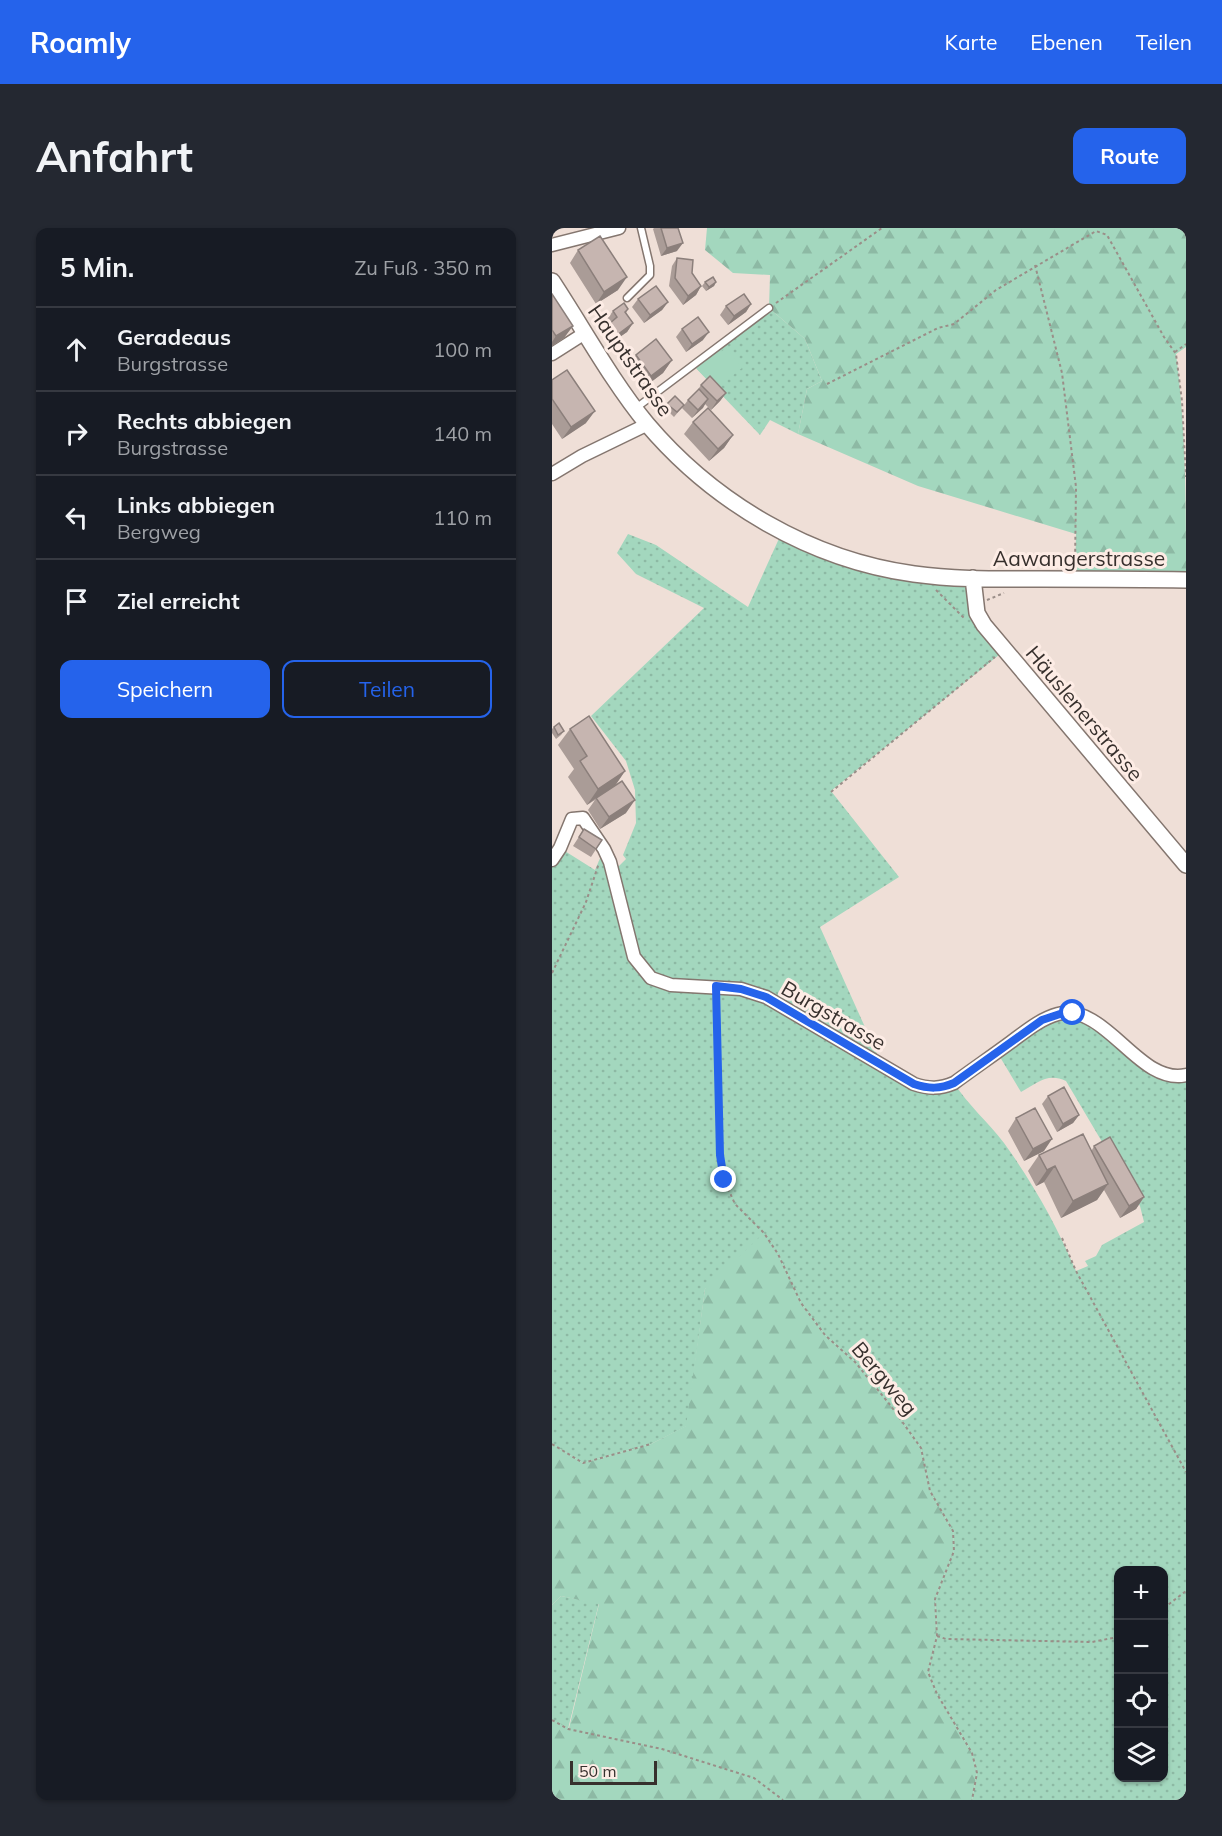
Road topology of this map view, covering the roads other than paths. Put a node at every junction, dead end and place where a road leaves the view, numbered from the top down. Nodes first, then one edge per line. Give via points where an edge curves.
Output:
1 (619, 228) edge
2 (641, 228) edge
3 (552, 245) edge
4 (552, 281) edge
5 (627, 298) dead end
6 (769, 308) road end
7 (585, 333) junction
8 (552, 354) edge
9 (635, 408) junction
10 (648, 424) junction
11 (552, 474) edge
12 (973, 578) junction
13 (1186, 580) edge
14 (552, 860) edge
15 (1186, 865) edge
16 (1186, 1075) edge

1 - 3 street
2 - 5 lane via 650,275
4 - 7 street, Hauptstrasse
6 - 9 lane
7 - 8 street
7 - 9 street, Hauptstrasse
9 - 10 street, Hauptstrasse
10 - 11 street
10 - 12 street, Hauptstrasse via 718,490 782,532 822,550 869,564 914,574
12 - 13 street, Aawangerstrasse
12 - 15 street, Häuslenerstrasse via 977,613 984,625
14 - 16 street, Burgstrasse via 572,819 583,818 610,862 634,957 651,978 671,985 741,989 766,997 914,1084 942,1088 954,1083 1042,1020 1073,1013 1090,1020 1157,1071 1171,1077

